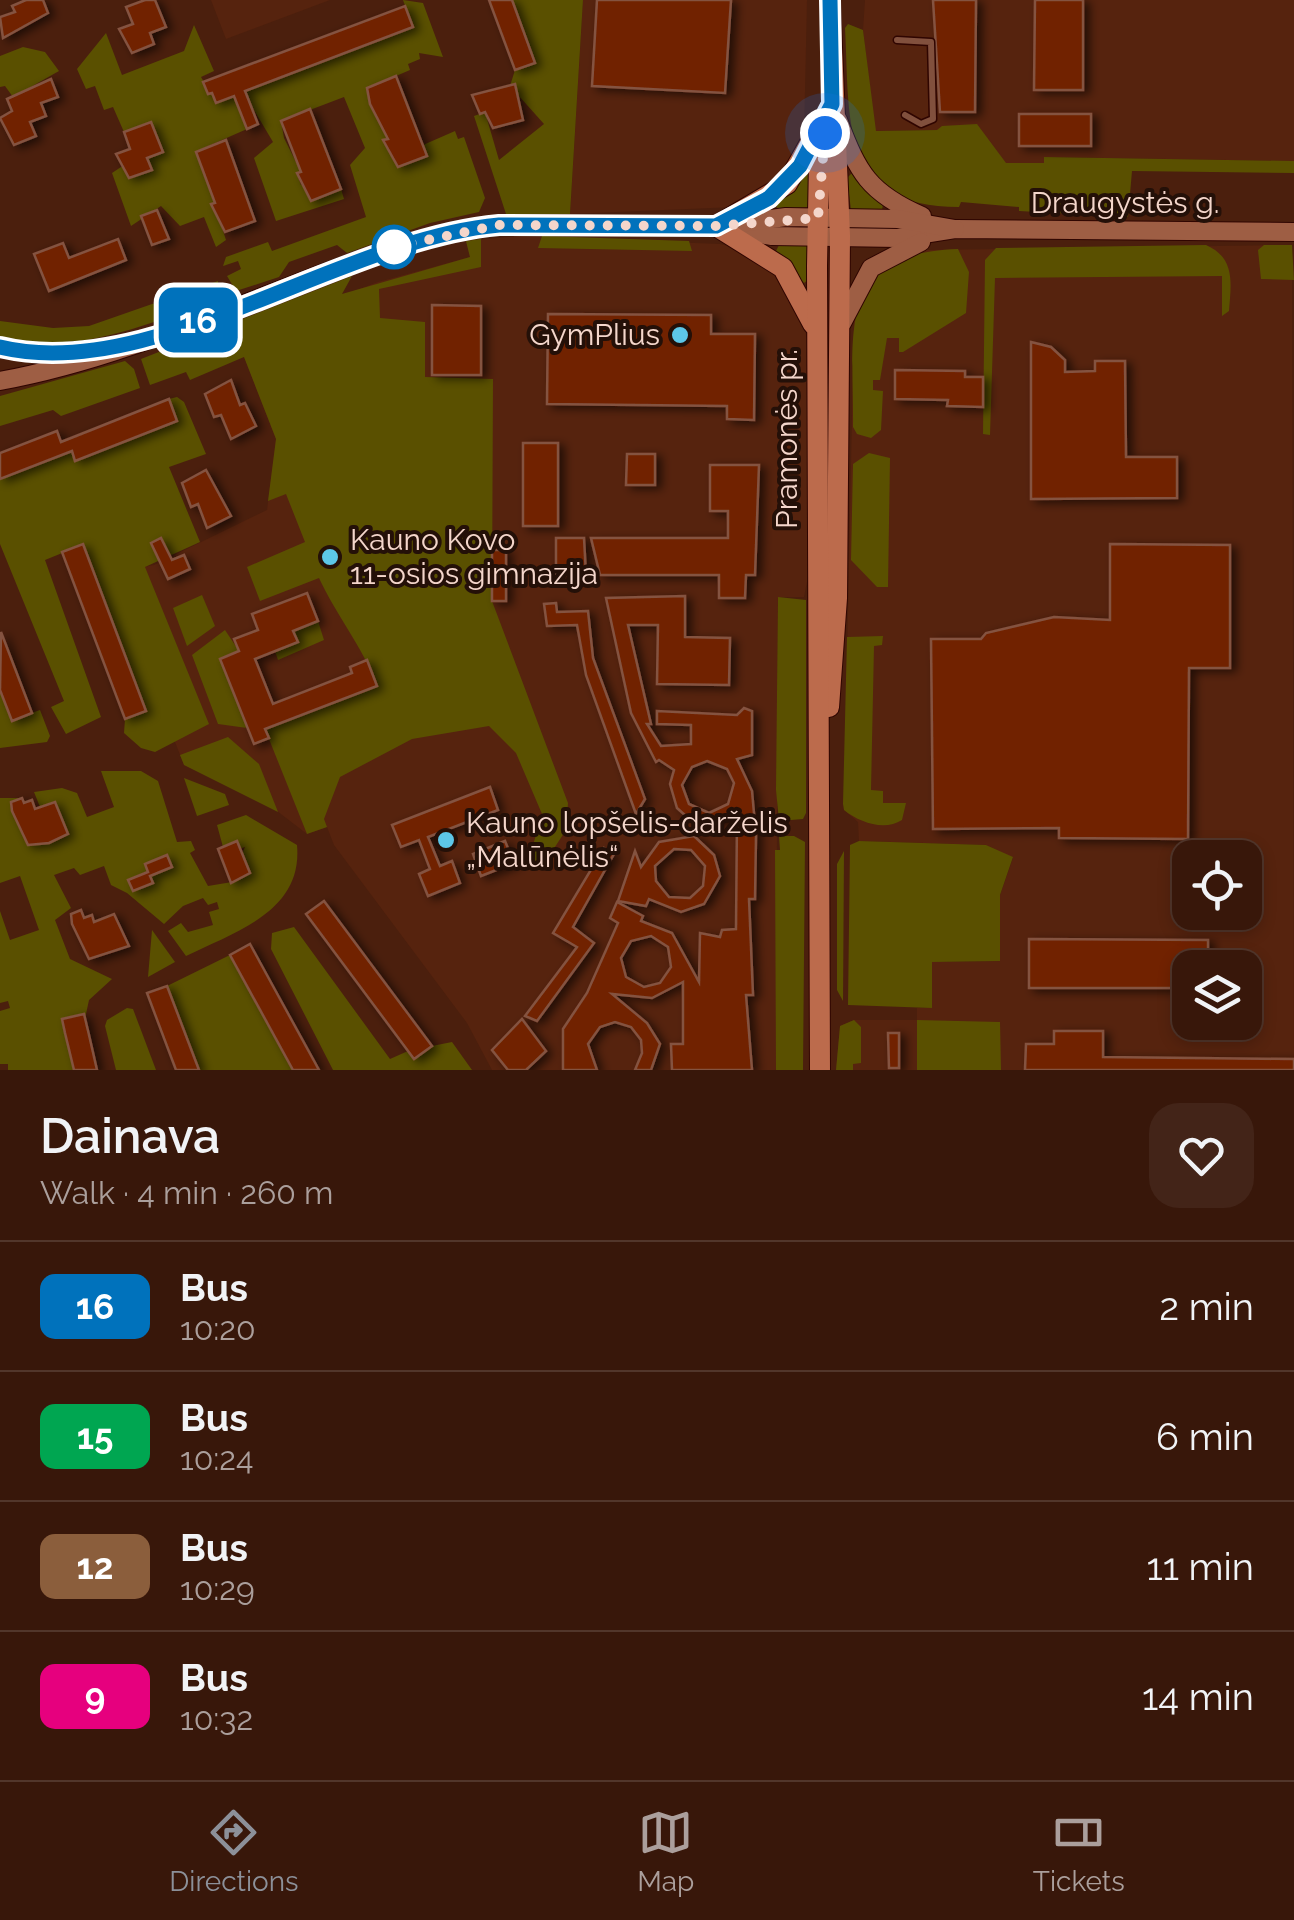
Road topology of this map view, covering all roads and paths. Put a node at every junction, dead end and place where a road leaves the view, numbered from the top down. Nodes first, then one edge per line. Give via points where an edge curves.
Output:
1 (830, 0) edge
2 (897, 40) dead end
3 (832, 104) junction
4 (905, 115) dead end
5 (716, 226) junction
6 (818, 227) junction
7 (840, 227) junction
8 (955, 230) junction
9 (1294, 232) edge
10 (827, 335) junction
11 (0, 348) edge
12 (120, 348) junction
13 (0, 382) edge
14 (820, 1070) edge

1 - 3 main road, Pramonės pr.
2 - 4 lane via 931,42 933,119 920,124
3 - 5 main road via 786,184
3 - 6 main road, Pramonės pr. via 819,163
3 - 7 main road, Pramonės pr.
3 - 8 main road via 853,161 870,185 889,201
5 - 6 main road, Draugystės g. via 772,236
5 - 10 main road via 783,268
5 - 12 main road, Draugystės g. via 499,225 434,235
6 - 7 main road, Draugystės g.
6 - 10 main road, Pramonės pr.
7 - 8 main road, Draugystės g. via 898,219
7 - 10 main road, Pramonės pr.
8 - 9 main road, Draugystės g.
8 - 10 main road via 896,251 871,268
10 - 14 main road, Pramonės pr. via 816,632
11 - 12 main road, Draugystės g. via 39,354
12 - 13 main road, Draugystės g.

